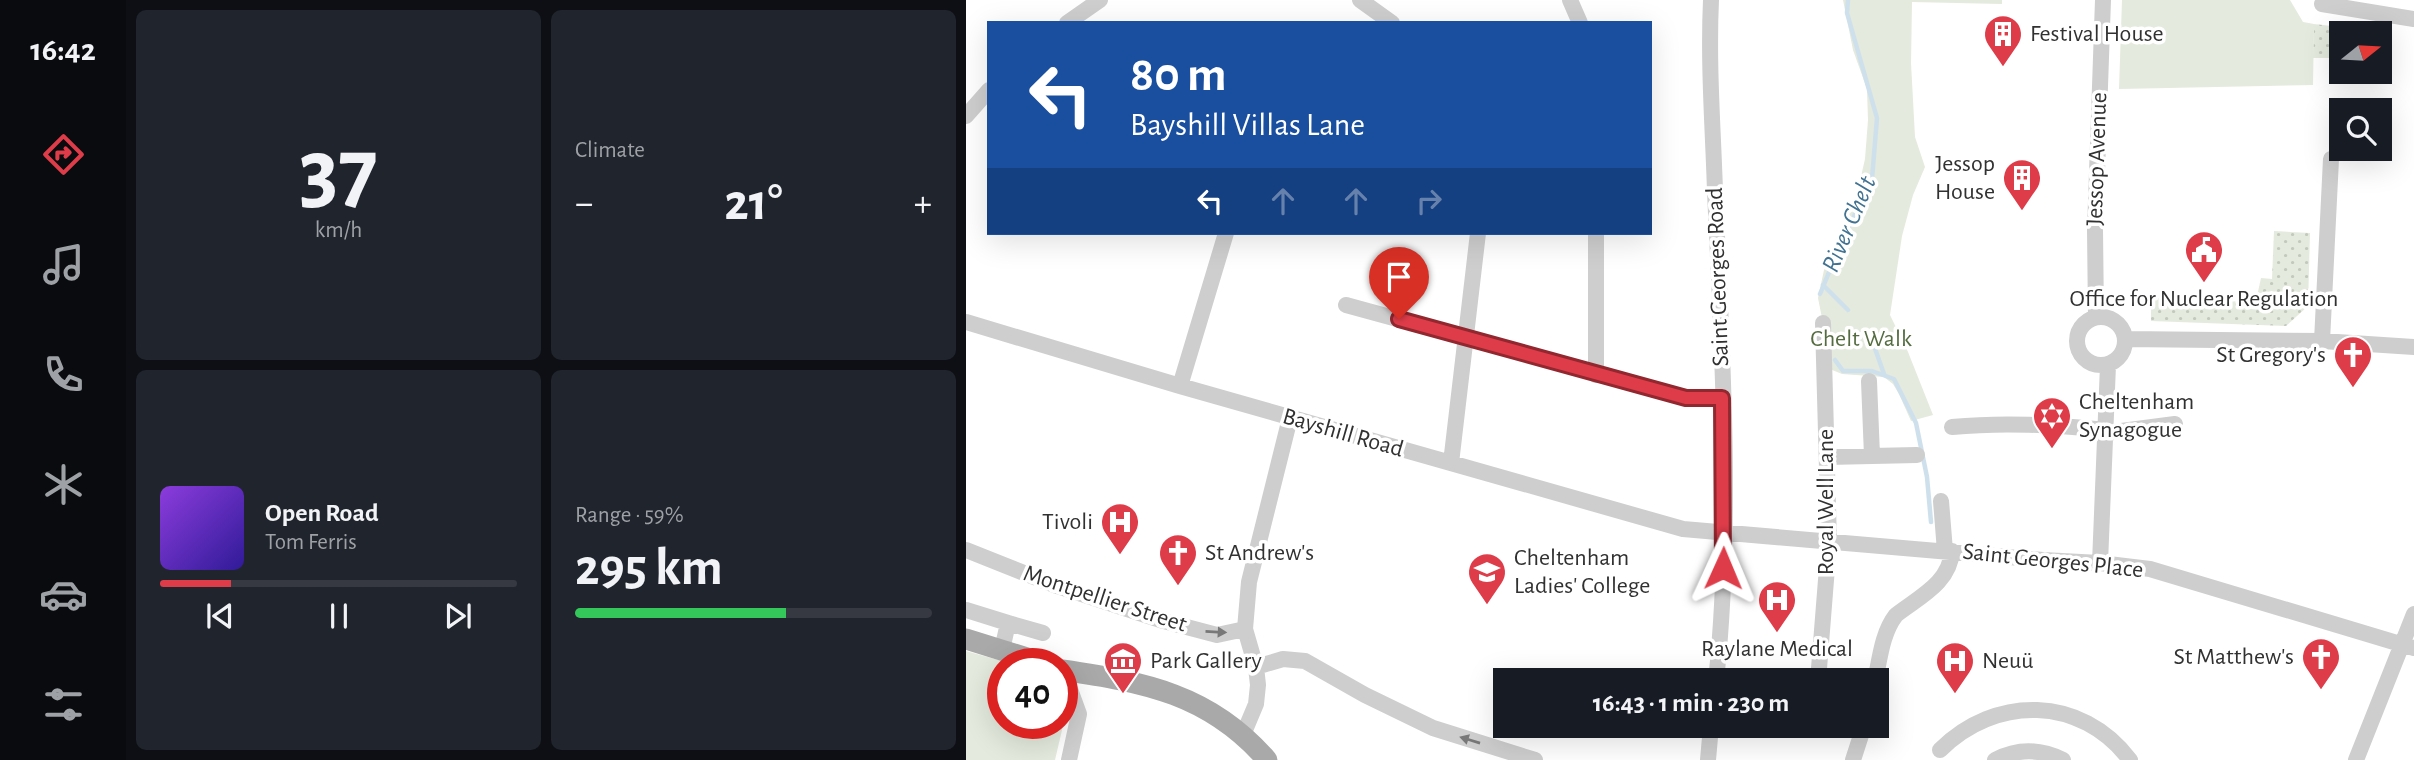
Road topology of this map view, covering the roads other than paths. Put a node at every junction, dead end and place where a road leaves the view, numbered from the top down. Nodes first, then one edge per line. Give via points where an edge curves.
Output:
1 (1100, 0) edge
2 (1360, 0) edge
3 (1570, 0) edge
4 (1711, 0) edge
5 (2103, 0) edge
6 (2322, 4) dead end
7 (2414, 19) edge
8 (1070, 21) edge
9 (1389, 21) edge
10 (1579, 21) edge
11 (987, 92) edge
12 (966, 116) edge
13 (2331, 161) edge
14 (1225, 235) edge
15 (1478, 235) edge
16 (1596, 235) edge
17 (1346, 304) dead end
18 (2096, 317) junction
19 (966, 322) edge
20 (1824, 323) dead end
21 (1466, 337) junction
22 (2125, 339) junction
23 (2322, 341) junction
24 (2414, 347) edge
25 (2108, 365) junction
26 (1596, 375) junction
27 (1869, 381) dead end
28 (1180, 386) junction
29 (1722, 398) junction
30 (1290, 418) junction
31 (2175, 424) dead end
32 (1952, 427) dead end
33 (2106, 431) junction
34 (1917, 455) dead end
35 (1872, 456) junction
36 (1827, 457) junction
37 (1451, 463) junction
38 (1941, 501) dead end
39 (1723, 532) junction
40 (1829, 542) junction
41 (966, 550) edge
42 (1949, 551) junction
43 (2100, 563) junction
44 (966, 610) edge
45 (2414, 614) edge
46 (1009, 623) junction
47 (1245, 629) junction
48 (1043, 633) dead end
49 (966, 639) edge
50 (2409, 646) edge
51 (995, 648) edge
52 (1003, 648) edge
53 (1256, 667) junction
54 (1717, 668) edge
55 (1819, 668) edge
56 (1878, 668) edge
57 (1078, 672) edge
58 (1243, 735) junction
59 (1859, 738) edge
60 (1074, 739) edge
61 (1940, 750) dead end
62 (1708, 752) edge
63 (1264, 759) edge
64 (1853, 759) edge
65 (1069, 760) edge
66 (1535, 760) edge
67 (1723, 760) edge
68 (1995, 760) edge
69 (2063, 760) edge
70 (2130, 760) edge
71 (2356, 760) edge

1 - 8 street
2 - 9 street
3 - 10 street
4 - 29 street, Saint Georges Road
5 - 18 street, Jessop Avenue
6 - 7 street
11 - 12 street
13 - 23 street
14 - 28 street
15 - 21 street
16 - 26 street
17 - 21 street
18 - 22 street via 2112,319
18 - 25 street via 2080,329 2077,346 2086,360
19 - 28 street, Bayshill Road
20 - 36 street, Royal Well Lane
21 - 26 street
21 - 37 street
22 - 23 street
22 - 25 street via 2121,355
23 - 24 street
25 - 33 street
26 - 29 street via 1686,398
27 - 35 street
28 - 30 street, Bayshill Road
29 - 39 street, Saint Georges Road
30 - 37 street, Bayshill Road
30 - 47 street via 1249,582
31 - 33 street
32 - 33 street via 2037,424
33 - 43 street
34 - 35 street
35 - 36 street
36 - 40 street, Royal Well Lane
37 - 39 street, Bayshill Road via 1683,529
38 - 42 street
39 - 40 street, Saint Georges Place
39 - 54 street, Saint Georges Road
40 - 42 street, Saint Georges Place
40 - 55 street, Royal Well Lane
41 -> 47 street, Montpellier Street via 1160,620 1217,635
42 - 43 street, Saint Georges Place
42 - 56 street via 1950,565 1940,581 1892,621
43 - 50 street, Saint Georges Place via 2150,569
44 - 46 street
45 - 50 street
46 - 48 street
46 - 52 street
47 - 53 street
49 - 51 main road
50 - 71 street
53 - 58 street via 1256,704
66 -> 53 street via 1433,728 1305,661 1283,659
57 - 58 main road via 1164,690 1207,708
58 - 63 main road
59 - 64 street
60 - 65 street
61 - 70 street via 1982,720 2033,710 2063,714 2091,725
62 - 67 street
68 - 69 street via 2030,751

